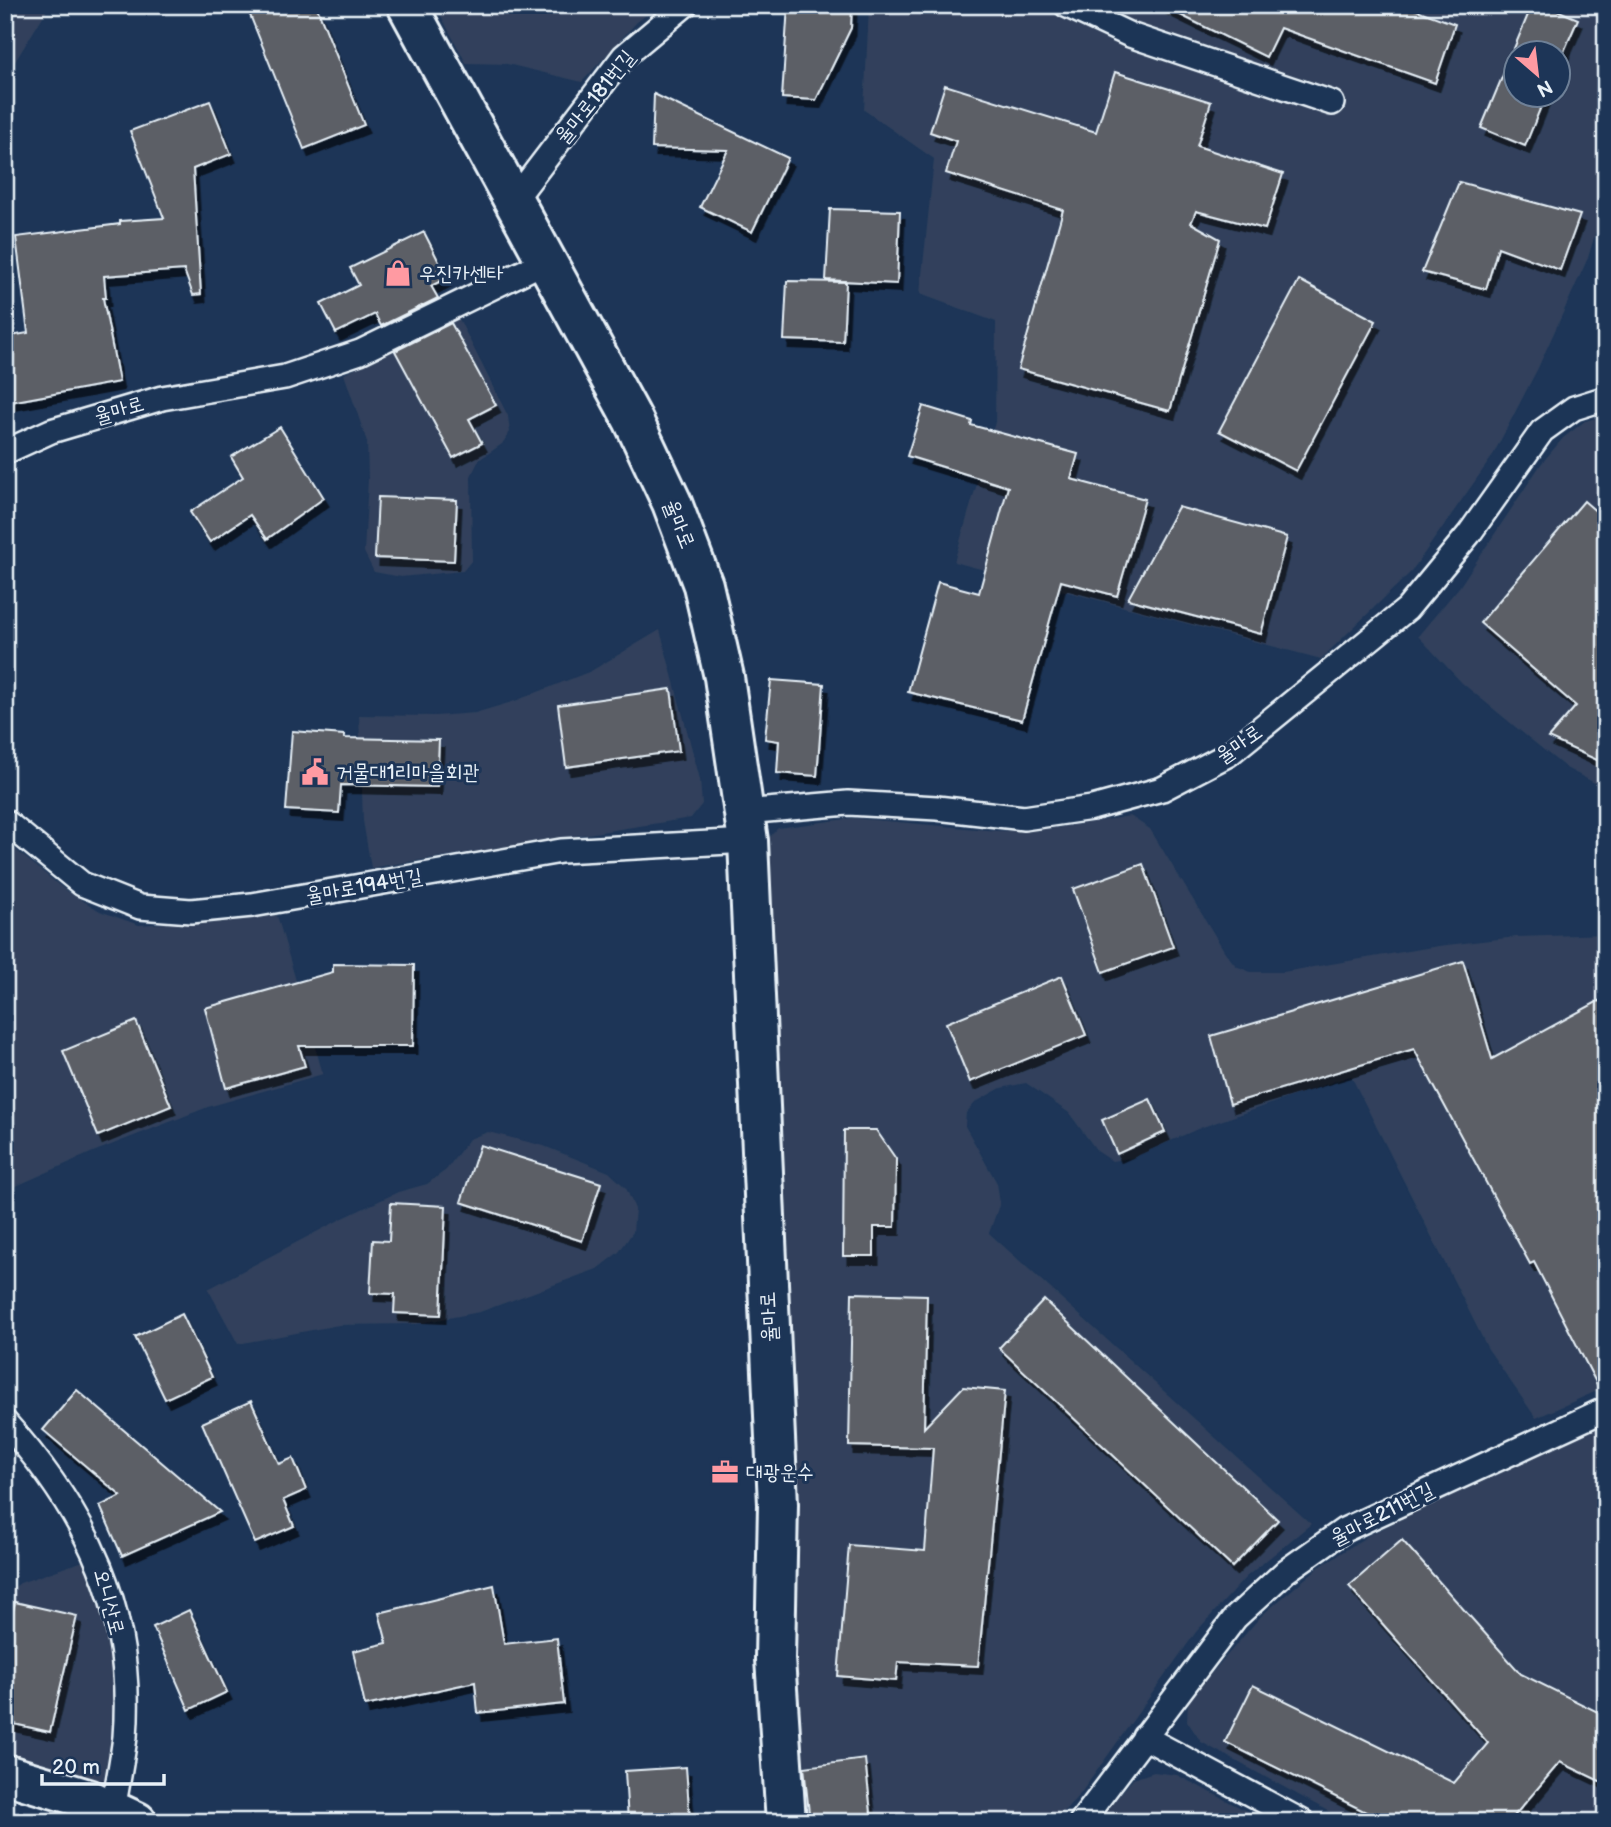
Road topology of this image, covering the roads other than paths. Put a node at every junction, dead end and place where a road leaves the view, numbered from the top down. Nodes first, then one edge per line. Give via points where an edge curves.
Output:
1 (407, 5) edge
2 (685, 5) edge
3 (1066, 5) edge
4 (1332, 103) dead end
5 (515, 199) junction
6 (548, 260) junction
7 (1606, 398) edge
8 (5, 452) edge
9 (5, 821) edge
10 (746, 826) junction
11 (1606, 1409) edge
12 (5, 1422) edge
13 (1144, 1737) junction
14 (5, 1774) edge
15 (125, 1816) edge
16 (786, 1822) edge
17 (1081, 1822) edge
18 (1303, 1822) edge

1 - 5 street, 율마로
2 - 5 lane, 율마로181번길 via 624,56
3 - 4 lane via 1130,35
5 - 6 street, 율마로
6 - 8 lane, 율마로 via 359,352 285,377 162,398 51,431
6 - 10 street, 율마로 via 633,420 703,585 724,677
7 - 10 lane, 율마로 via 1574,408 1542,431 1469,534 1406,610 1229,754 1162,789 1092,808 1024,818 937,807 848,803
9 - 10 lane, 율마로194번길 via 82,884 141,906 191,911
10 - 16 street, 율마로 via 778,1504 775,1659
11 - 13 lane, 율마로211번길 via 1344,1530 1286,1571 1235,1618
12 - 15 lane, 오니산로 via 44,1465 82,1524 108,1586 123,1660
13 - 17 lane, 율마로211번길
13 - 18 lane
14 - 15 street, 오니산로 via 88,1799

